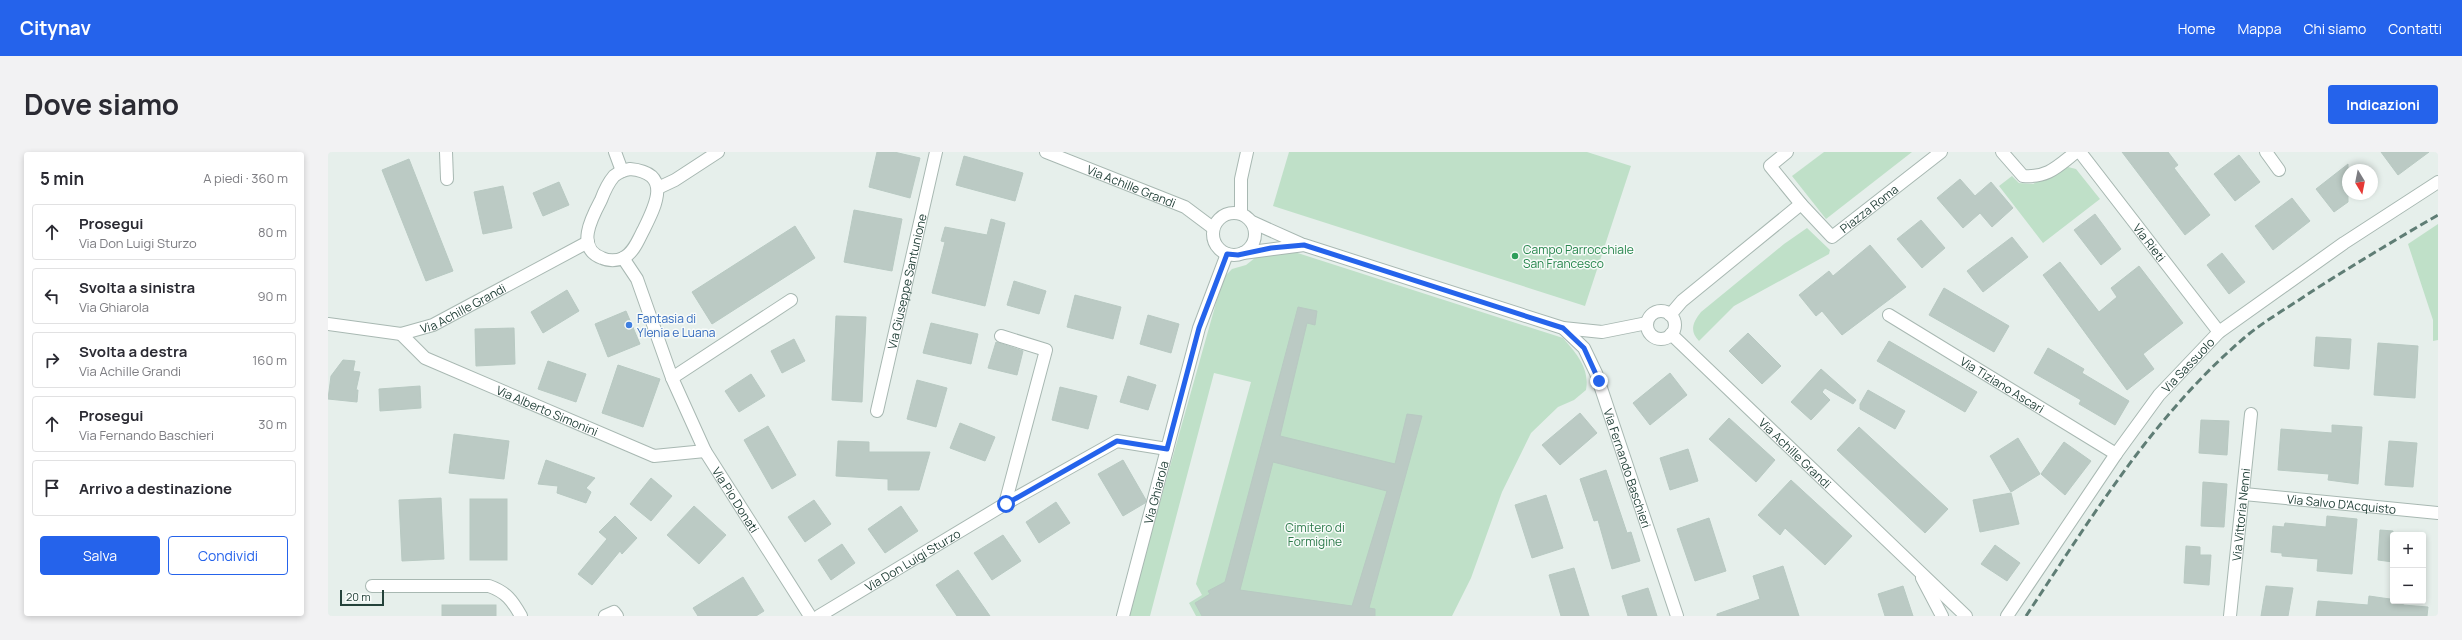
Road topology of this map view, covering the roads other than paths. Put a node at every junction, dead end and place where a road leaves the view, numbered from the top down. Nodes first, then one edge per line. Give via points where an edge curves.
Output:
1 (446, 152) edge
2 (614, 152) edge
3 (718, 152) edge
4 (936, 152) edge
5 (1046, 152) edge
6 (1247, 152) edge
7 (1787, 152) edge
8 (1941, 152) edge
9 (2002, 152) edge
10 (2076, 152) edge
11 (2080, 152) edge
12 (2266, 152) edge
13 (2279, 170) dead end
14 (622, 171) junction
15 (447, 179) dead end
16 (2438, 182) edge
17 (658, 188) junction
18 (1801, 204) junction
19 (1241, 213) junction
20 (1252, 222) junction
21 (1214, 228) junction
22 (588, 242) junction
23 (1304, 245) junction
24 (1243, 253) junction
25 (1227, 254) junction
26 (623, 258) junction
27 (791, 300) dead end
28 (1670, 315) junction
29 (1889, 315) dead end
30 (1647, 323) junction
31 (328, 324) edge
32 (1563, 328) junction
33 (2219, 332) junction
34 (401, 334) junction
35 (1671, 334) junction
36 (1001, 336) dead end
37 (672, 378) junction
38 (877, 411) dead end
39 (2251, 414) dead end
40 (1167, 449) junction
41 (705, 451) junction
42 (2116, 454) junction
43 (2244, 494) junction
44 (1006, 504) junction
45 (2438, 513) edge
46 (1919, 571) junction
47 (372, 586) dead end
48 (1932, 599) junction
49 (1954, 606) junction
50 (521, 616) edge
51 (810, 616) edge
52 (819, 616) edge
53 (1122, 616) edge
54 (1677, 616) edge
55 (1936, 616) edge
56 (1942, 616) edge
57 (1966, 616) edge
58 (1976, 616) edge
59 (2007, 616) edge
60 (2230, 616) edge

1 - 15 street
2 - 14 street
3 - 17 street
4 - 38 street, Via Giuseppe Santunione
5 - 21 street, Via Achille Grandi via 1185,207
6 - 19 street via 1240,179
7 - 18 street, Piazza Roma via 1770,166
8 - 18 street, Piazza Roma via 1832,237
9 - 10 street via 2023,176 2037,177 2048,173
11 - 33 street, Via Rieti
12 - 13 street
14 - 17 street via 630,169 644,172
14 - 22 street via 607,186 590,222 587,231
16 - 33 street, Via Sassuolo via 2338,248
17 - 26 street via 656,207 632,250
18 - 28 street via 1682,301
19 - 20 street
19 - 21 street via 1234,212 1221,217
20 - 23 street
20 - 24 street via 1256,236 1254,243
21 - 25 street via 1217,246
22 - 26 street via 591,250 599,257 609,260
22 - 34 street, Via Achille Grandi via 433,325
23 - 24 street
23 - 32 street
24 - 25 street
25 - 40 street, Via Ghiarola via 1199,328
26 - 37 street, Via Pio Donati via 637,280
27 - 37 street
28 - 30 street via 1662,311 1654,313
28 - 35 street via 1674,326
29 - 42 street, Via Tiziano Ascari
30 - 32 street via 1602,332
30 - 35 street via 1649,332 1655,337 1664,338
31 - 34 street, Via Achille Grandi
32 - 54 street, Via Fernando Baschieri via 1584,348 1596,373
33 - 42 street, Via Sassuolo via 2159,395
34 - 41 street, Via Alberto Simonini via 424,358 654,456
35 - 46 street, Via Achille Grandi
36 - 44 street via 1046,350
37 - 41 street, Via Pio Donati
39 - 43 street, Via Vittoria Nenni
40 - 44 street, Via Don Luigi Sturzo via 1117,441
40 - 53 street, Via Ghiarola
41 - 51 street, Via Pio Donati
42 - 59 street, Via Sassuolo
43 - 45 street, Via Salvo D'Acquisto
43 - 60 street, Via Vittoria Nenni
44 - 52 street, Via Don Luigi Sturzo
46 - 48 street, Via Achille Grandi
46 - 49 street, Via Achille Grandi
47 - 50 street via 488,586 503,591
48 - 55 street, Via Achille Grandi
48 - 56 street, Via Achille Grandi
49 - 57 street, Via Achille Grandi
49 - 58 street, Via Achille Grandi

